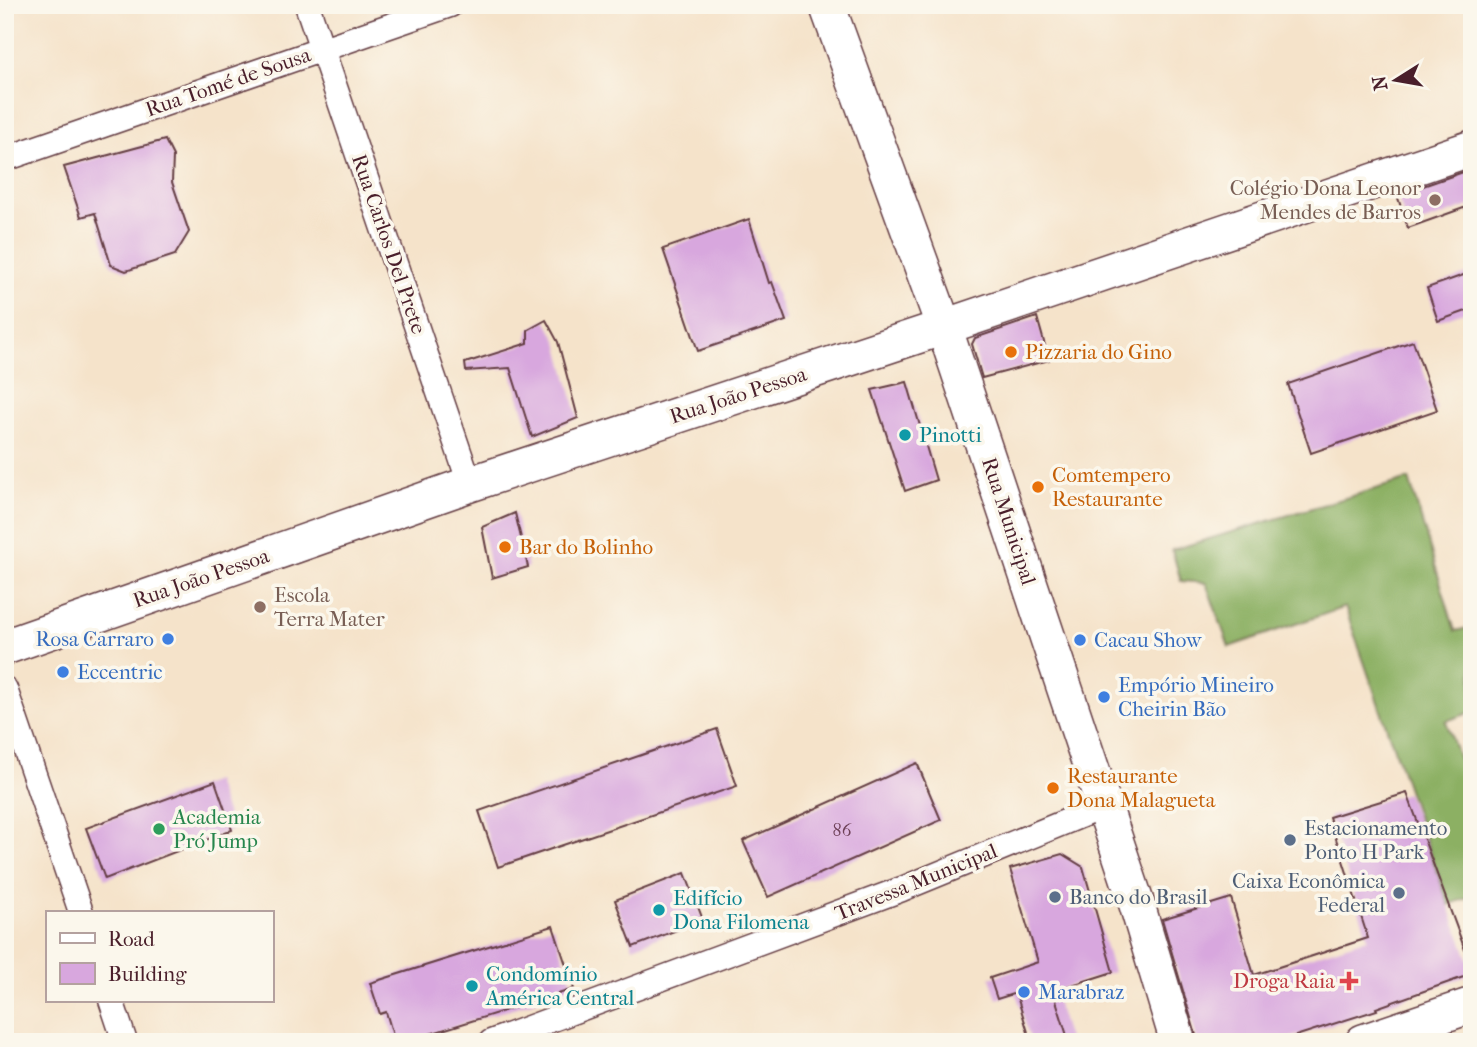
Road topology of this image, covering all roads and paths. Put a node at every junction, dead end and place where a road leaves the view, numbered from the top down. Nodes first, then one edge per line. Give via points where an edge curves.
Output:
1 (307, 5) edge
2 (450, 5) edge
3 (827, 5) edge
4 (323, 49) junction
5 (1472, 148) edge
6 (5, 159) edge
7 (944, 327) junction
8 (470, 484) junction
9 (5, 647) edge
10 (5, 689) edge
11 (1104, 806) junction
12 (81, 911) edge
13 (112, 1002) edge
14 (1472, 1005) edge
15 (125, 1042) edge
16 (491, 1042) edge
17 (1178, 1042) edge
18 (1363, 1042) edge

1 - 4 street, Rua Carlos Del Prete
2 - 4 street, Rua Tomé de Sousa
3 - 7 street, Rua Municipal
4 - 6 street, Rua Tomé de Sousa
4 - 8 street, Rua Carlos Del Prete
5 - 7 street, Rua João Pessoa
7 - 8 street, Rua João Pessoa
7 - 11 street, Rua Municipal
8 - 9 street, Rua João Pessoa
10 - 12 street
11 - 16 street, Travessa Municipal via 902,889
11 - 17 street, Rua Municipal
13 - 15 street
14 - 18 street

